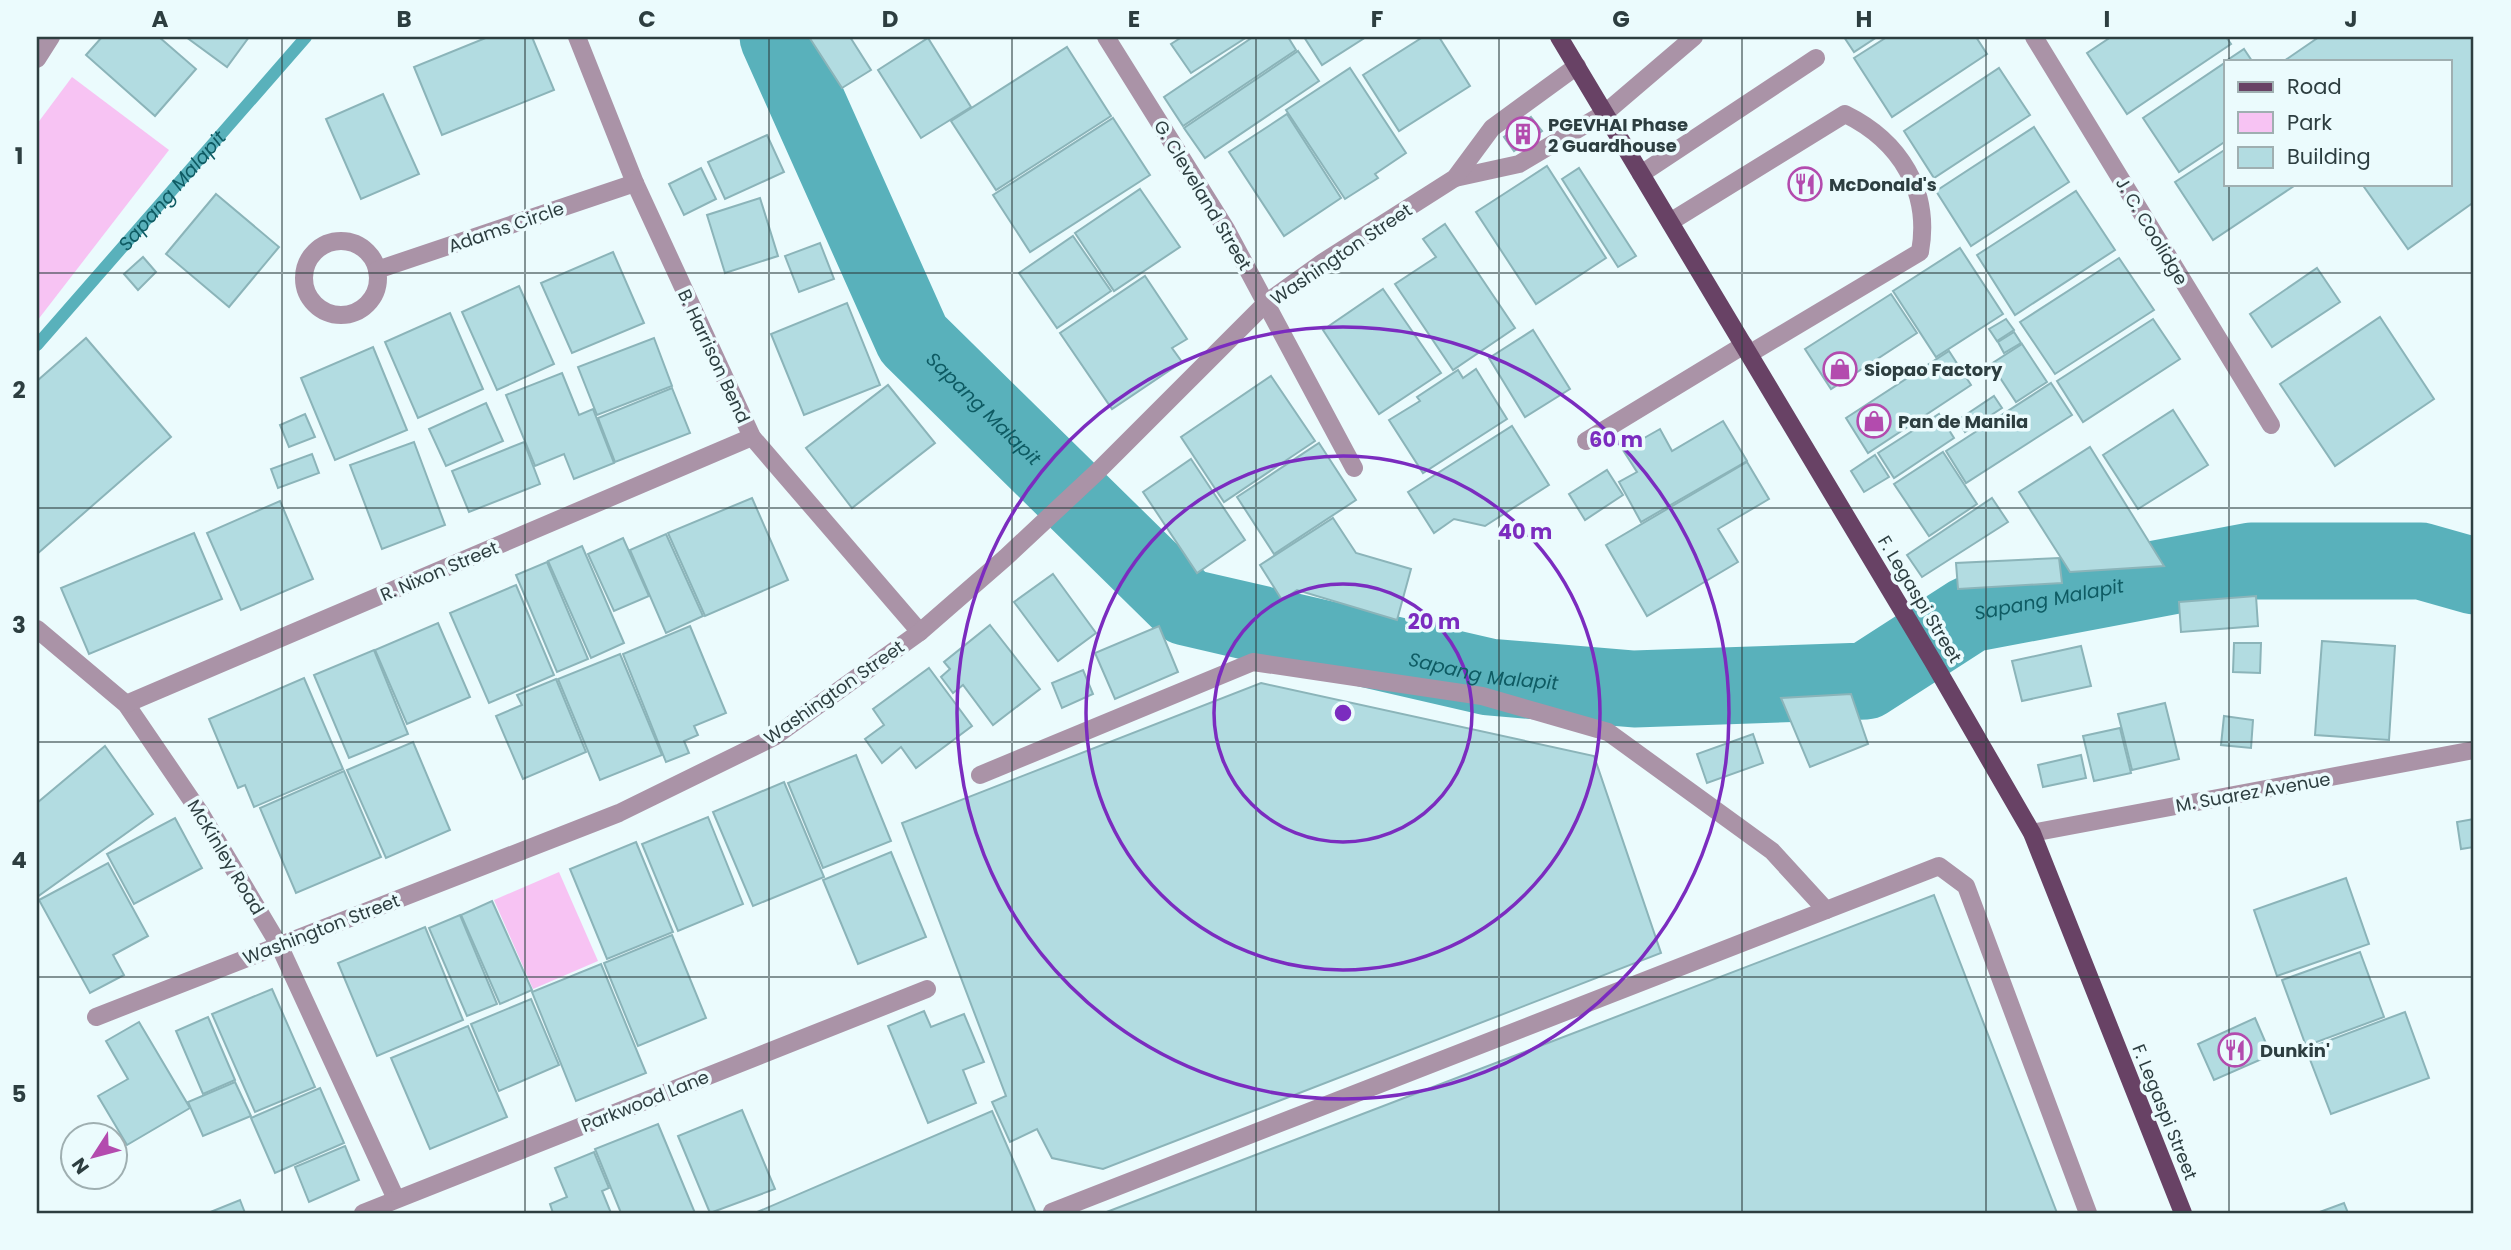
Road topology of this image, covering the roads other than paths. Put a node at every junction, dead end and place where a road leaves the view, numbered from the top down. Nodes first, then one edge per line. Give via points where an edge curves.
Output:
1 (51, 37) edge
2 (577, 37) edge
3 (1106, 37) edge
4 (1559, 37) edge
5 (2034, 37) edge
6 (1690, 38) edge
7 (1816, 58) dead end
8 (37, 59) edge
9 (1577, 66) junction
10 (1605, 113) junction
11 (1642, 174) junction
12 (1455, 178) junction
13 (635, 183) junction
14 (1670, 222) junction
15 (377, 270) junction
16 (1266, 303) junction
17 (1746, 350) junction
18 (2271, 425) dead end
19 (752, 438) junction
20 (1586, 441) dead end
21 (1354, 468) dead end
22 (37, 629) edge
23 (920, 632) junction
24 (126, 704) junction
25 (2474, 750) edge
26 (980, 775) dead end
27 (2032, 834) junction
28 (1826, 910) junction
29 (279, 945) junction
30 (928, 989) dead end
31 (96, 1017) dead end
32 (396, 1199) junction
33 (1052, 1212) edge
34 (363, 1213) edge
35 (2088, 1213) edge
36 (2183, 1213) edge

1 - 8 street
2 - 13 street, B. Harrison Bend
3 - 16 street, G. Cleveland Street via 1226,229
4 - 9 main road, F. Legaspi Street
5 - 18 street, J. C. Coolidge
6 - 10 street, Washington Street
7 - 11 street
9 - 10 main road, F. Legaspi Street
9 - 12 street, Washington Street via 1492,128
10 - 11 main road, F. Legaspi Street
10 - 12 street, Washington Street via 1519,164
11 - 14 main road, F. Legaspi Street
12 - 16 street, Washington Street
13 - 15 street, Adams Circle
13 - 19 street, B. Harrison Bend
14 - 17 main road, F. Legaspi Street
14 - 17 street via 1844,114 1880,136 1907,168 1922,209 1920,252
15 - 15 street via 358,244 326,244 313,254 305,269 305,285 324,311 340,315 357,312 377,287
16 - 21 street, G. Cleveland Street
16 - 23 street, Washington Street via 1097,472
17 - 20 street
17 - 27 main road, F. Legaspi Street
19 - 23 street, B. Harrison Bend
19 - 24 street, R. Nixon Street
22 - 24 street, McKinley Road
23 - 29 street, Washington Street via 774,737 619,813
24 - 29 street, McKinley Road via 201,814
25 - 27 street, M. Suarez Avenue
26 - 28 street via 1254,662 1482,696 1608,732 1772,851
27 - 36 main road, F. Legaspi Street
28 - 33 street
28 - 35 street via 1939,866 1966,886
29 - 31 street, Washington Street
29 - 32 street, McKinley Road
30 - 32 street, Parkwood Lane
32 - 34 street, Parkwood Lane

